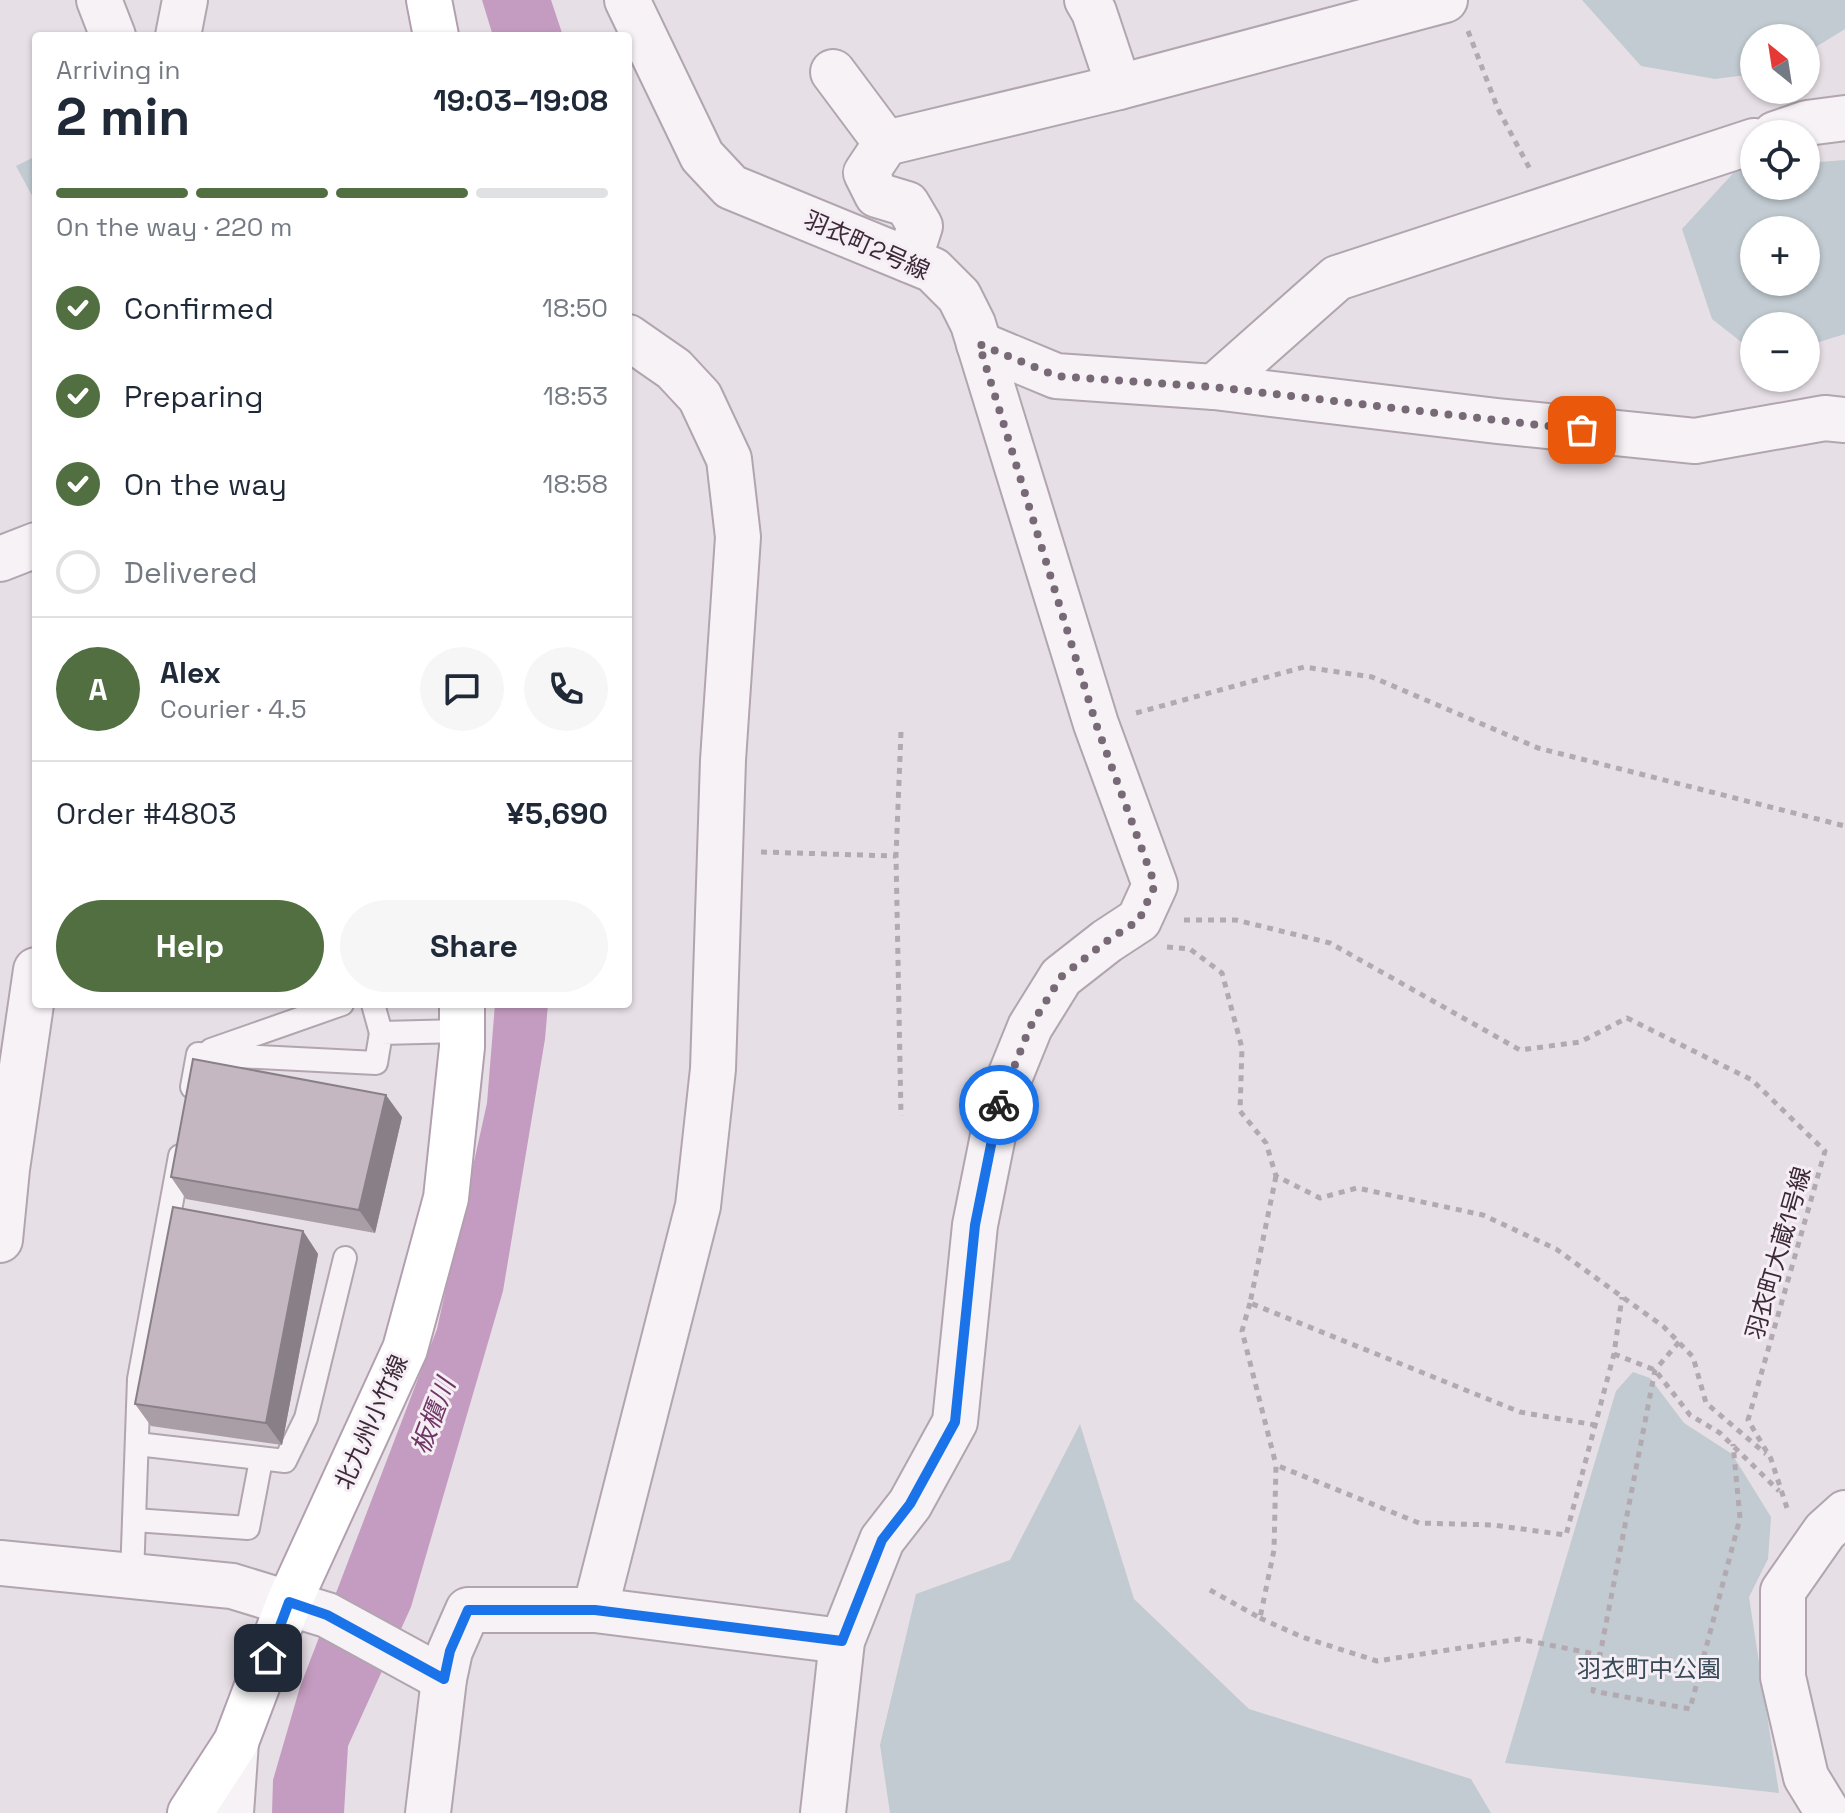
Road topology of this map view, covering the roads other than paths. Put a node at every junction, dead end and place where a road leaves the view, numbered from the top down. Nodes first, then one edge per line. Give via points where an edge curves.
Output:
1 (99, 0) edge
2 (185, 0) edge
3 (429, 0) edge
4 (627, 0) edge
5 (1087, 0) edge
6 (1456, 14) edge
7 (111, 32) edge
8 (179, 32) edge
9 (435, 32) edge
10 (833, 72) dead end
11 (1119, 87) junction
12 (1845, 118) edge
13 (1820, 121) edge
14 (886, 143) junction
15 (1740, 146) edge
16 (909, 260) junction
17 (632, 340) edge
18 (979, 344) junction
19 (1214, 387) junction
20 (1845, 420) edge
21 (32, 547) edge
22 (0, 559) edge
23 (32, 997) edge
24 (330, 1008) edge
25 (374, 1008) edge
26 (462, 1018) edge
27 (381, 1033) junction
28 (198, 1054) junction
29 (190, 1101) edge
30 (184, 1132) edge
31 (0, 1240) edge
32 (345, 1258) dead end
33 (137, 1444) junction
34 (261, 1460) junction
35 (1845, 1513) edge
36 (134, 1520) junction
37 (0, 1563) edge
38 (132, 1576) junction
39 (308, 1608) junction
40 (595, 1610) junction
41 (842, 1641) junction
42 (444, 1679) junction
43 (236, 1742) junction
44 (190, 1813) edge
45 (231, 1813) edge
46 (428, 1813) edge
47 (823, 1813) edge
48 (1828, 1813) edge

1 - 7 street
2 - 8 street
3 - 9 main road
4 - 16 street, 羽衣町2号線 via 702,156 731,187
5 - 11 street
6 - 11 street
10 - 14 street
11 - 14 street
12 - 13 street
14 - 16 street via 866,173 877,195 907,204 920,226
15 - 19 street via 1337,278
16 - 18 street, 羽衣町2号線 via 933,270 959,296
17 - 40 street via 674,369 700,397 729,459 738,537 713,1069 698,1206
18 - 19 street via 1056,376
18 - 41 street, 羽衣町2号線 via 1096,724 1155,885 1123,930 1061,977 1030,1027 1000,1101 975,1225 955,1422 910,1504 882,1540
19 - 20 street via 1695,441 1825,418
21 - 22 street
23 - 31 street
24 - 28 lane
25 - 27 lane
26 - 27 lane
26 - 39 main road, 北九州小竹線 via 446,1198 405,1349
27 - 28 lane via 376,1063
28 - 29 lane
30 - 33 lane via 139,1379
32 - 34 lane via 306,1418 285,1461
33 - 34 lane
33 - 36 lane
34 - 36 lane via 248,1528
35 - 48 street via 1825,1531 1783,1591 1783,1677 1806,1777
36 - 38 lane
37 - 38 street
38 - 39 street via 232,1586
39 - 42 street
39 - 43 main road, 北九州小竹線
40 - 41 street
40 - 42 street via 468,1610
41 - 47 street
42 - 46 street
43 - 44 main road, 北九州小竹線
43 - 45 street

